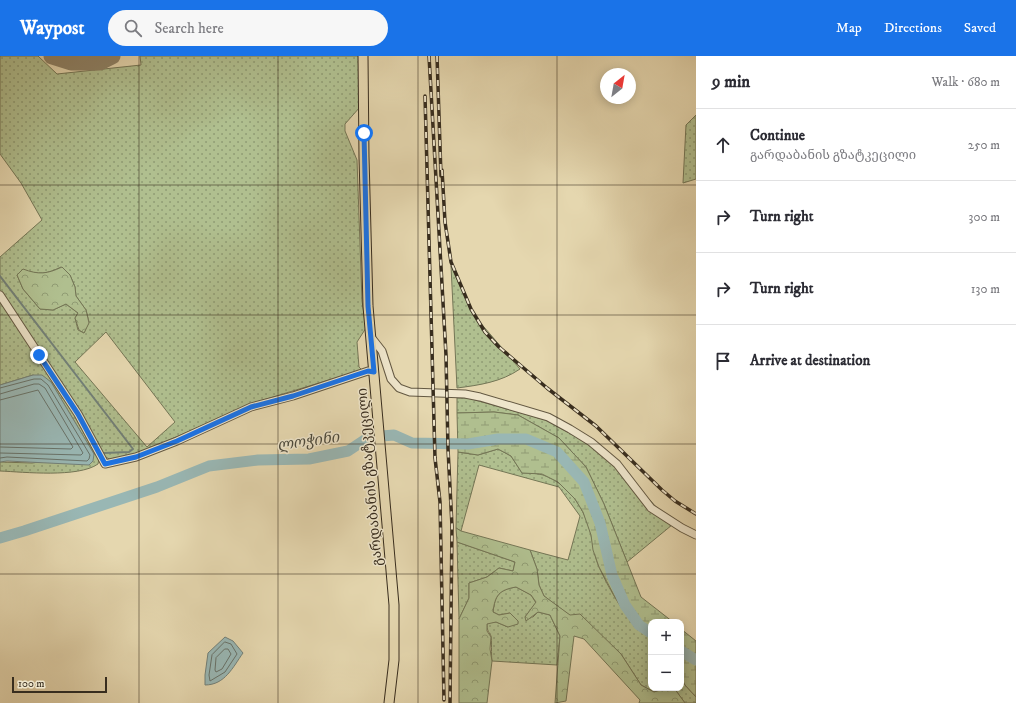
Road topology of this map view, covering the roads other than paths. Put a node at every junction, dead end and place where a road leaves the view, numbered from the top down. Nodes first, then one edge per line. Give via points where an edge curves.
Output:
1 (363, 56) edge
2 (0, 295) edge
3 (371, 337) junction
4 (374, 372) junction
5 (696, 535) edge
6 (389, 703) edge

1 - 3 main road, გარდაბანის გზატკეცილი
2 - 4 street via 78,414 105,464 136,457 170,444 251,407 368,371
3 - 4 main road, გარდაბანის გზატკეცილი
3 - 5 street via 382,351 391,379 399,388 410,392 465,394 548,417 590,442 617,464 651,508
4 - 6 main road, გარდაბანის გზატკეცილი via 394,605 394,660

